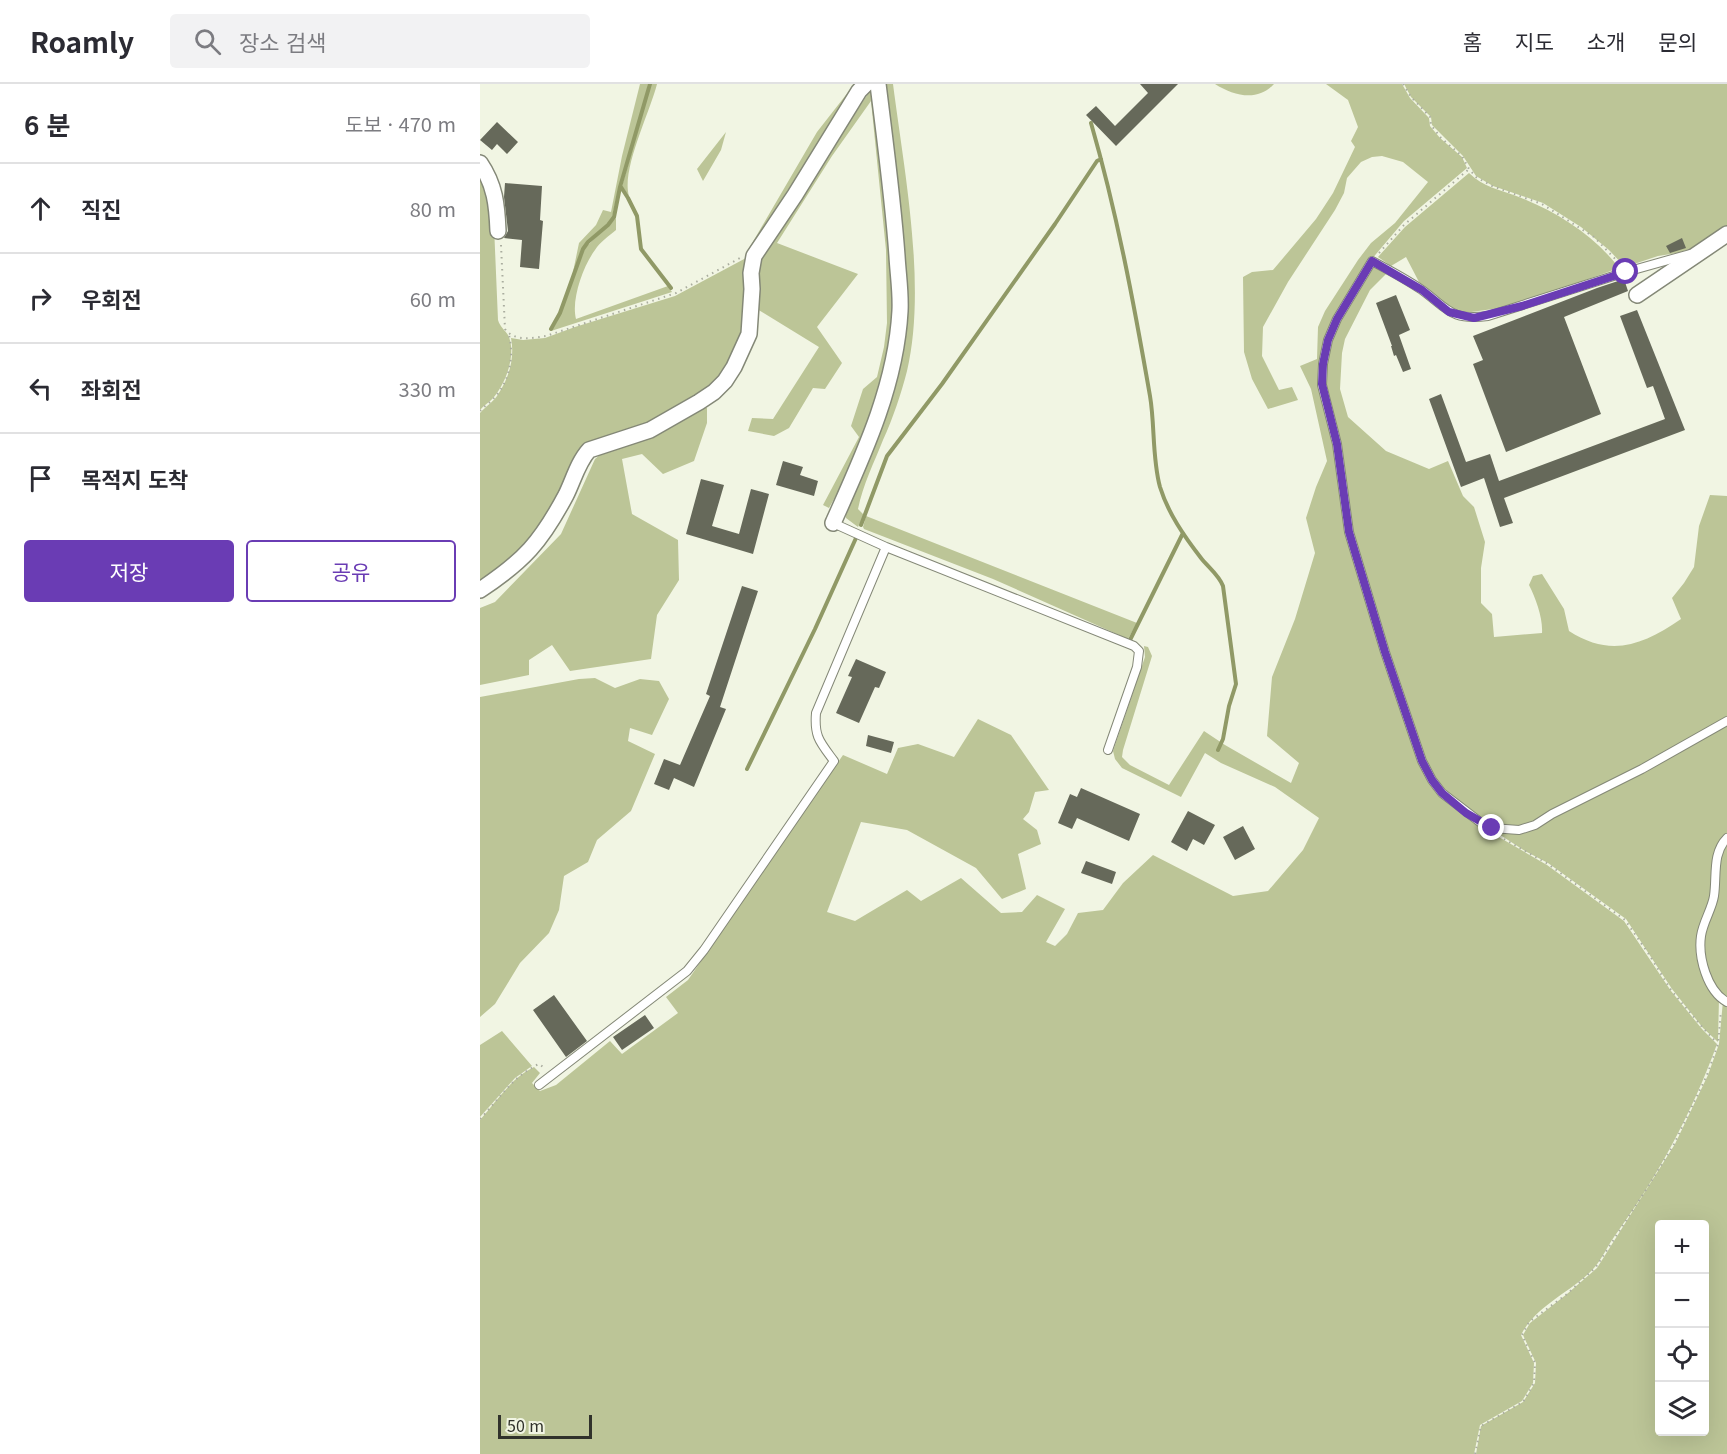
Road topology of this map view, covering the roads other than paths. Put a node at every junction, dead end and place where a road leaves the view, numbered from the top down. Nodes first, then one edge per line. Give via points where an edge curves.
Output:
1 (866, 84) edge
2 (878, 84) edge
3 (480, 163) edge
4 (498, 231) road end
5 (1727, 234) edge
6 (1703, 251) junction
7 (1637, 295) dead end
8 (833, 523) joint
9 (886, 547) junction
10 (480, 590) edge
11 (1727, 721) edge
12 (1108, 750) dead end
13 (1727, 838) edge
14 (1724, 1000) edge
15 (538, 1085) dead end

1 - 10 street via 751,263 749,334 725,381 699,402 650,430 589,450 540,540 520,561
2 - 8 street via 895,224 900,309 896,349 863,455
3 - 4 street via 493,188
5 - 6 street
6 - 7 street
6 - 11 lane via 1474,318 1449,312 1422,290 1372,261 1328,340 1322,384 1337,444 1349,532 1422,761 1442,793 1492,828 1518,830 1535,825
8 - 9 lane
9 - 12 lane via 1124,641 1139,651
9 - 15 lane via 816,713 814,729 834,761 687,971
13 - 14 lane via 1717,857 1714,898 1701,934 1700,951 1710,982

